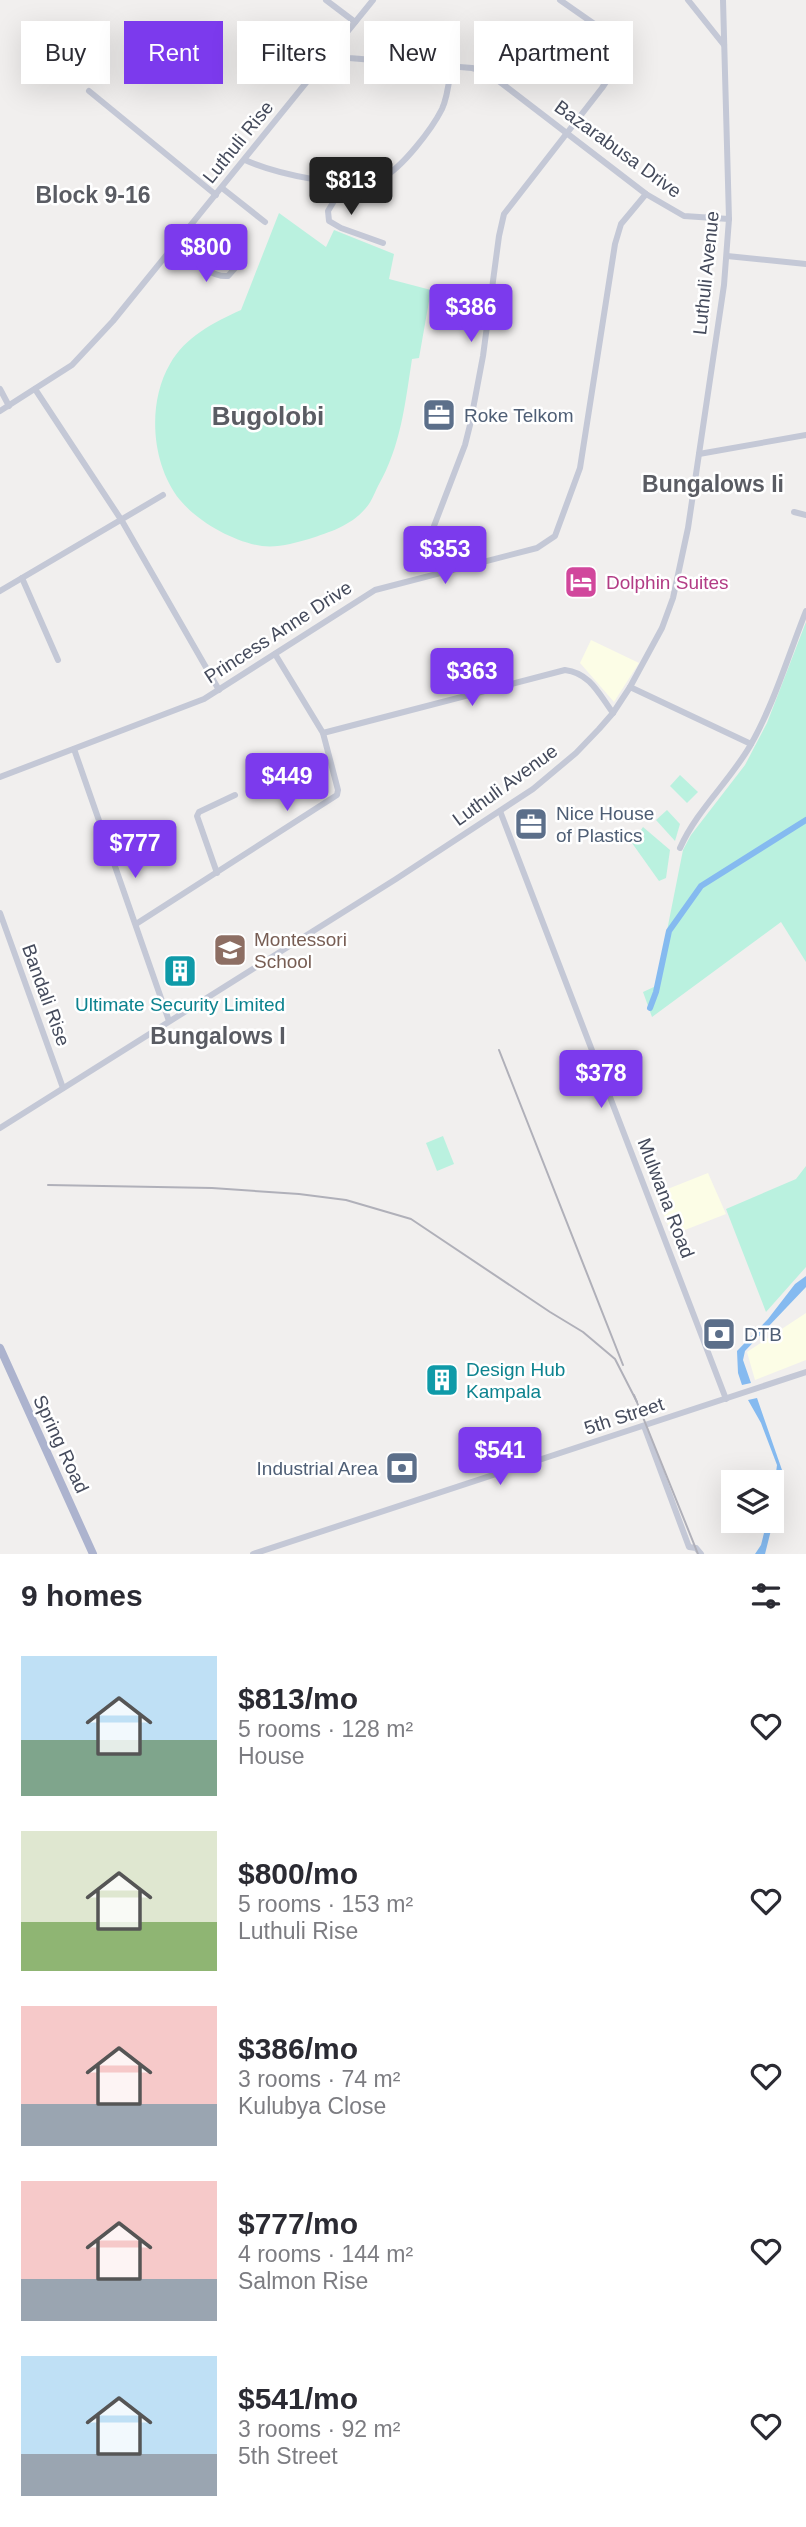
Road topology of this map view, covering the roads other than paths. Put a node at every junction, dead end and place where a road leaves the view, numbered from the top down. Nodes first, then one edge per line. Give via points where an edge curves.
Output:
1 (326, 0) edge
2 (373, 0) edge
3 (560, 0) edge
4 (688, 0) edge
5 (723, 0) edge
6 (355, 22) junction
7 (350, 28) edge
8 (726, 46) junction
9 (460, 68) edge
10 (306, 84) edge
11 (447, 84) edge
12 (89, 91) dead end
13 (567, 131) junction
14 (245, 160) junction
15 (345, 181) junction
16 (222, 188) junction
17 (646, 194) junction
18 (216, 195) junction
19 (729, 219) junction
20 (265, 222) dead end
21 (383, 243) dead end
22 (176, 245) junction
23 (727, 256) junction
24 (806, 264) edge
25 (236, 267) dead end
26 (0, 389) edge
27 (35, 389) junction
28 (9, 406) junction
29 (0, 411) edge
30 (806, 435) edge
31 (699, 454) junction
32 (163, 495) dead end
33 (794, 512) dead end
34 (806, 514) edge
35 (122, 521) junction
36 (452, 570) junction
37 (22, 578) junction
38 (0, 591) edge
39 (806, 611) edge
40 (275, 654) junction
41 (58, 660) dead end
42 (630, 687) junction
43 (219, 690) junction
44 (613, 713) junction
45 (323, 733) junction
46 (751, 744) junction
47 (74, 749) junction
48 (0, 777) edge
49 (235, 794) dead end
50 (500, 811) junction
51 (680, 848) dead end
52 (217, 873) junction
53 (0, 913) edge
54 (136, 924) junction
55 (169, 1021) junction
56 (63, 1088) junction
57 (0, 1128) edge
58 (0, 1348) edge
59 (806, 1373) edge
60 (726, 1399) junction
61 (644, 1426) junction
62 (93, 1554) edge
63 (253, 1554) edge
64 (701, 1554) edge

1 - 6 street
2 - 6 street, Luthuli Rise
3 - 13 street via 624,49 620,63
4 - 8 street
5 - 8 street, Luthuli Avenue
6 - 7 street, Luthuli Rise
8 - 19 street, Luthuli Avenue
9 - 13 street, Bazarabusa Drive via 487,72
10 - 14 street, Luthuli Rise
11 - 15 street via 443,107 429,130 392,172 380,179
12 - 18 street
13 - 17 street, Bazarabusa Drive
13 - 36 street via 504,214 470,425 433,526
14 - 15 street via 284,174
14 - 16 street, Luthuli Rise
15 - 21 street via 328,211 329,220
16 - 18 street, Luthuli Rise
16 - 20 street
17 - 19 street, Bazarabusa Drive via 684,216
17 - 36 street, Princess Anne Drive via 621,224 615,244 580,468 558,530 537,548
18 - 22 street, Luthuli Rise
19 - 23 street, Luthuli Avenue
22 - 25 street via 220,276 228,276
22 - 27 street, Luthuli Rise via 90,347
23 - 24 street
23 - 31 street, Luthuli Avenue
26 - 28 street
27 - 28 street, Luthuli Rise
27 - 35 street
28 - 29 street, Luthuli Rise
30 - 31 street
31 - 42 street, Luthuli Avenue via 673,598
32 - 35 street
33 - 34 street
35 - 37 street
35 - 43 street
36 - 40 street, Princess Anne Drive via 368,593
37 - 38 street
37 - 41 street
39 - 46 street
40 - 43 street, Princess Anne Drive
40 - 45 street
42 - 44 street, Luthuli Avenue
42 - 46 street
43 - 47 street, Princess Anne Drive via 194,704
44 - 45 street via 590,681 565,670
44 - 50 street, Luthuli Avenue via 576,753
45 - 52 street via 337,795
46 - 51 street
47 - 48 street, Princess Anne Drive
47 - 54 street
49 - 52 street via 197,816
50 - 55 street, Luthuli Avenue
50 - 60 street, Mulwana Road
52 - 54 street
53 - 56 street, Bandali Rise
54 - 55 street
55 - 56 street, Luthuli Avenue
56 - 57 street, Luthuli Avenue
58 - 62 main road, Spring Road
59 - 60 street, 5th Street
60 - 61 street, 5th Street
61 - 63 street, 5th Street
61 - 64 street via 690,1547

